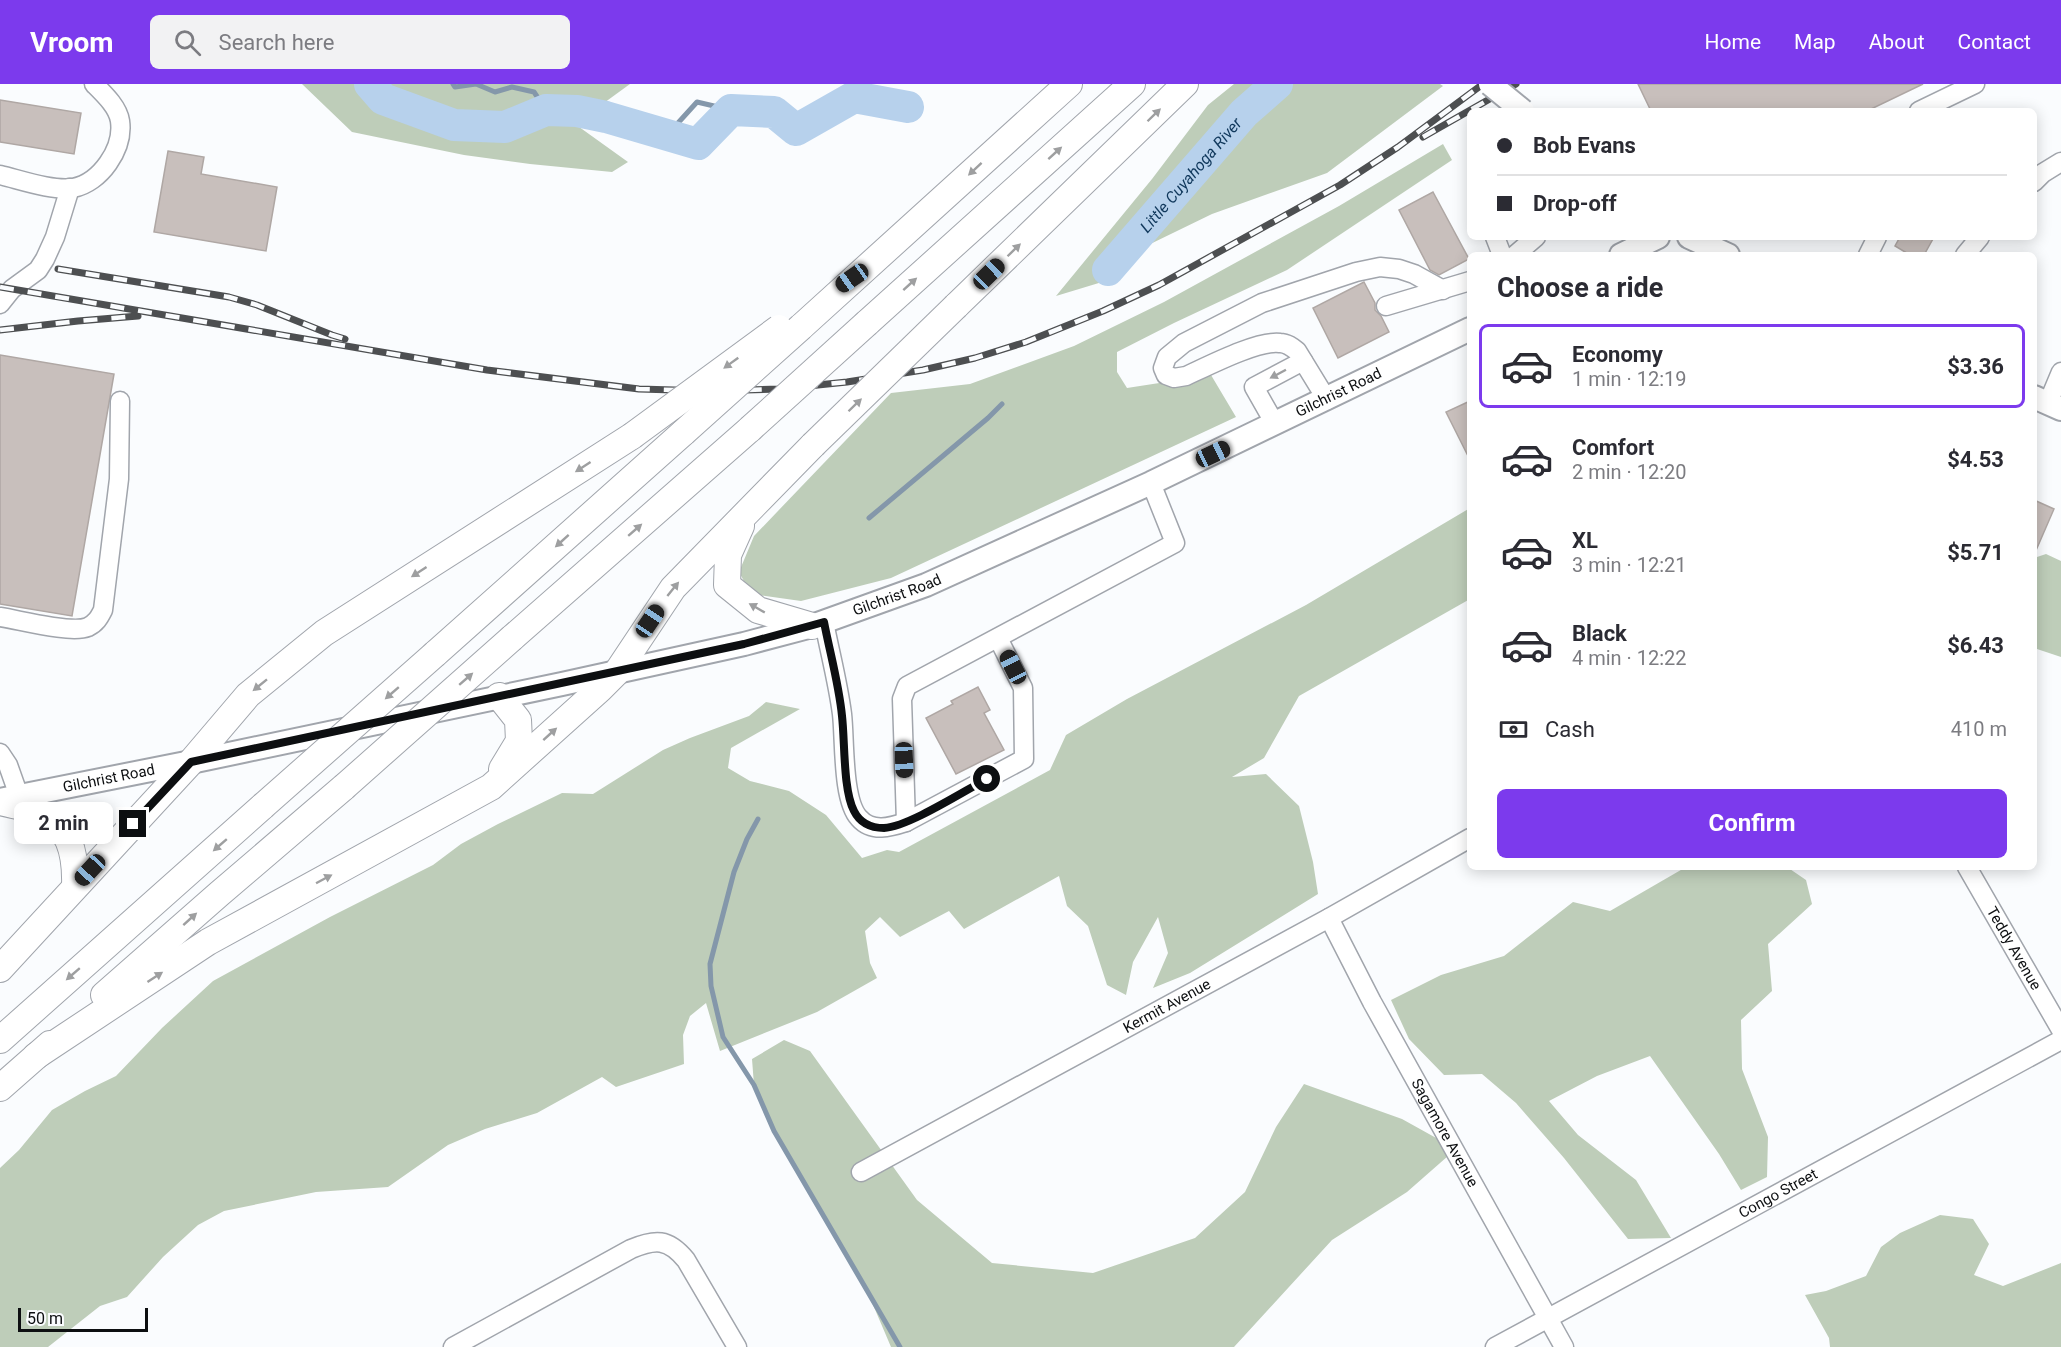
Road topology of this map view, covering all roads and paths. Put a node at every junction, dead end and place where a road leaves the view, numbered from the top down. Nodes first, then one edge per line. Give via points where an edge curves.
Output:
1 (94, 84) edge
2 (1069, 84) edge
3 (1132, 84) edge
4 (1185, 84) edge
5 (1490, 84) edge
6 (1974, 84) edge
7 (1519, 108) edge
8 (1924, 108) edge
9 (2061, 162) edge
10 (0, 175) edge
11 (2037, 179) edge
12 (70, 188) junction
13 (1532, 240) edge
14 (1652, 240) edge
15 (1696, 240) edge
16 (1978, 240) edge
17 (1518, 252) edge
18 (1627, 252) edge
19 (1722, 252) edge
20 (1968, 252) edge
21 (1467, 282) edge
22 (1443, 290) junction
23 (0, 304) edge
24 (1386, 306) dead end
25 (790, 328) junction
26 (1467, 330) edge
27 (1303, 361) junction
28 (2061, 372) edge
29 (1327, 400) junction
30 (120, 401) dead end
31 (2048, 403) edge
32 (1275, 424) junction
33 (1151, 483) junction
34 (750, 509) junction
35 (0, 617) edge
36 (818, 624) junction
37 (998, 638) junction
38 (617, 672) junction
39 (499, 696) junction
40 (0, 753) edge
41 (191, 762) junction
42 (491, 787) junction
43 (6, 799) edge
44 (906, 822) junction
45 (1467, 840) edge
46 (1969, 870) edge
47 (75, 886) junction
48 (1329, 918) junction
49 (0, 969) edge
50 (2061, 1030) edge
51 (0, 1040) edge
52 (2061, 1040) edge
53 (36, 1056) junction
54 (0, 1088) edge
55 (861, 1172) dead end
56 (1549, 1319) junction
57 (453, 1347) edge
58 (737, 1347) edge
59 (1496, 1347) edge
60 (1564, 1347) edge

1 - 12 street via 114,106 120,121 118,139 104,170 92,180
2 -> 25 highway via 870,265
53 -> 3 highway, bridge via 750,429
34 -> 4 highway, bridge
5 - 7 main road, bridge
6 - 8 street
9 - 11 street
10 - 12 street
12 - 23 street via 45,259
13 - 17 street
14 - 18 main road
15 - 19 main road
16 - 20 street
21 - 22 street
22 - 24 street
22 - 27 street via 1399,269 1380,267 1356,272 1262,303 1184,343 1167,357 1163,368 1166,375 1174,378 1186,376 1261,345 1279,342 1290,345
25 -> 41 highway, bridge via 632,435 324,633 248,695
25 -> 51 highway, bridge via 684,432
26 - 29 main road, Gilchrist Road
27 - 29 street
27 -> 32 street via 1254,387
28 - 31 street
29 - 32 main road, Gilchrist Road
30 - 35 street via 119,479 103,610 97,621 75,630
32 - 33 main road, Gilchrist Road
33 - 36 main road, Gilchrist Road via 926,585
33 - 37 street via 1175,543
36 -> 34 highway via 758,610 727,585 730,545
38 -> 34 highway via 673,588
36 - 38 main road, Gilchrist Road
36 - 44 street via 842,715 853,809 858,818 876,827
37 - 44 street via 914,681 903,692
37 - 44 street via 1024,695 1024,759
38 - 39 main road, Gilchrist Road
42 -> 38 highway
39 - 41 main road, Gilchrist Road
39 - 42 highway via 518,720 519,741
40 - 43 street via 8,765
41 - 43 main road, Gilchrist Road
41 - 47 highway
53 -> 42 highway via 208,942
43 - 47 highway via 57,824 70,842 76,862
45 - 48 street, Kermit Avenue
46 - 50 street, Teddy Avenue
47 - 49 highway
48 - 55 street, Kermit Avenue
48 - 56 street, Sagamore Avenue
52 - 56 street, Congo Street
53 - 54 highway
56 - 59 street, Congo Street
56 - 60 street, Sagamore Avenue
57 - 58 street via 649,1242 661,1242 678,1250

